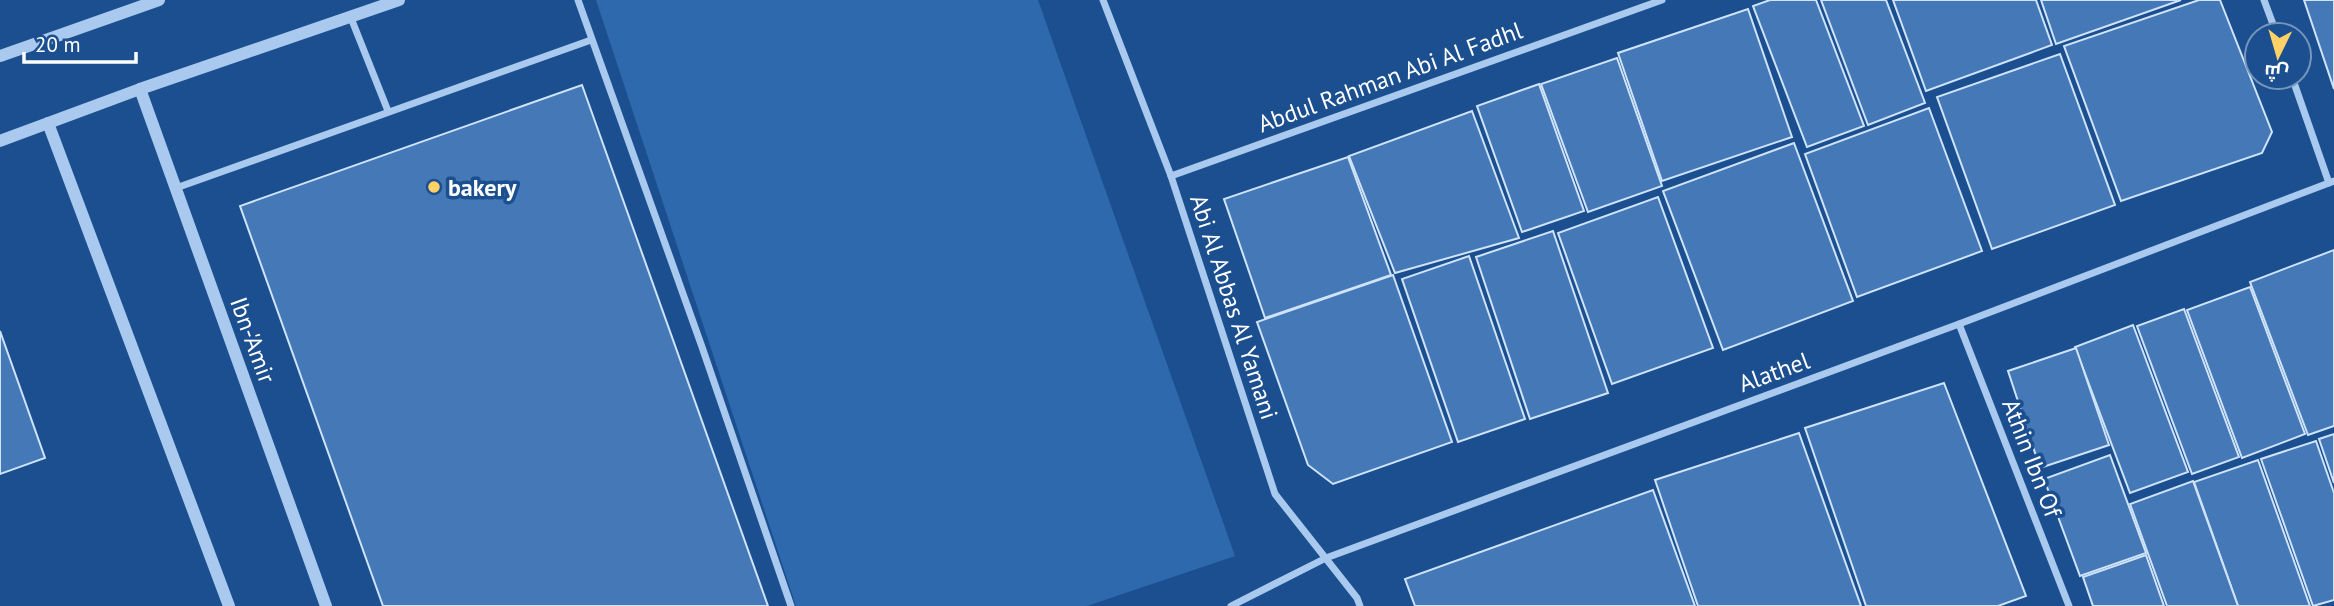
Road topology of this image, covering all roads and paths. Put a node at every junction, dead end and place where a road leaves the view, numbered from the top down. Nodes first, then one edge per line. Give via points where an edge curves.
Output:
1 (159, 0) edge
2 (399, 0) edge
3 (578, 0) edge
4 (1103, 0) edge
5 (1662, 0) edge
6 (2264, 0) edge
7 (351, 18) junction
8 (2272, 21) edge
9 (591, 40) junction
10 (0, 57) edge
11 (140, 89) junction
12 (2297, 91) edge
13 (388, 111) junction
14 (48, 123) junction
15 (0, 141) edge
16 (1171, 177) junction
17 (2332, 182) edge
18 (176, 188) junction
19 (1959, 324) junction
20 (1326, 558) junction
21 (229, 606) edge
22 (326, 606) edge
23 (791, 606) edge
24 (1231, 606) edge
25 (1360, 606) edge
26 (2069, 606) edge

1 - 10 street
2 - 7 street
3 - 9 street
4 - 16 street, Abi Al Abbas Al Yamani
5 - 16 street, Abdul Rahman Abi Al Fadhl
6 - 8 street
7 - 11 street
7 - 13 street
9 - 13 street
9 - 23 street
11 - 14 street
11 - 18 street, Ibn-'Amir
12 - 17 street
13 - 18 street
14 - 15 street
14 - 21 street
16 - 20 street, Abi Al Abbas Al Yamani via 1275,494
17 - 19 street, Alathel
18 - 22 street, Ibn-'Amir
19 - 20 street, Alathel
19 - 26 street, Athin Ibn Of
20 - 24 street, Alathel
20 - 25 street, Abi Al Abbas Al Yamani

